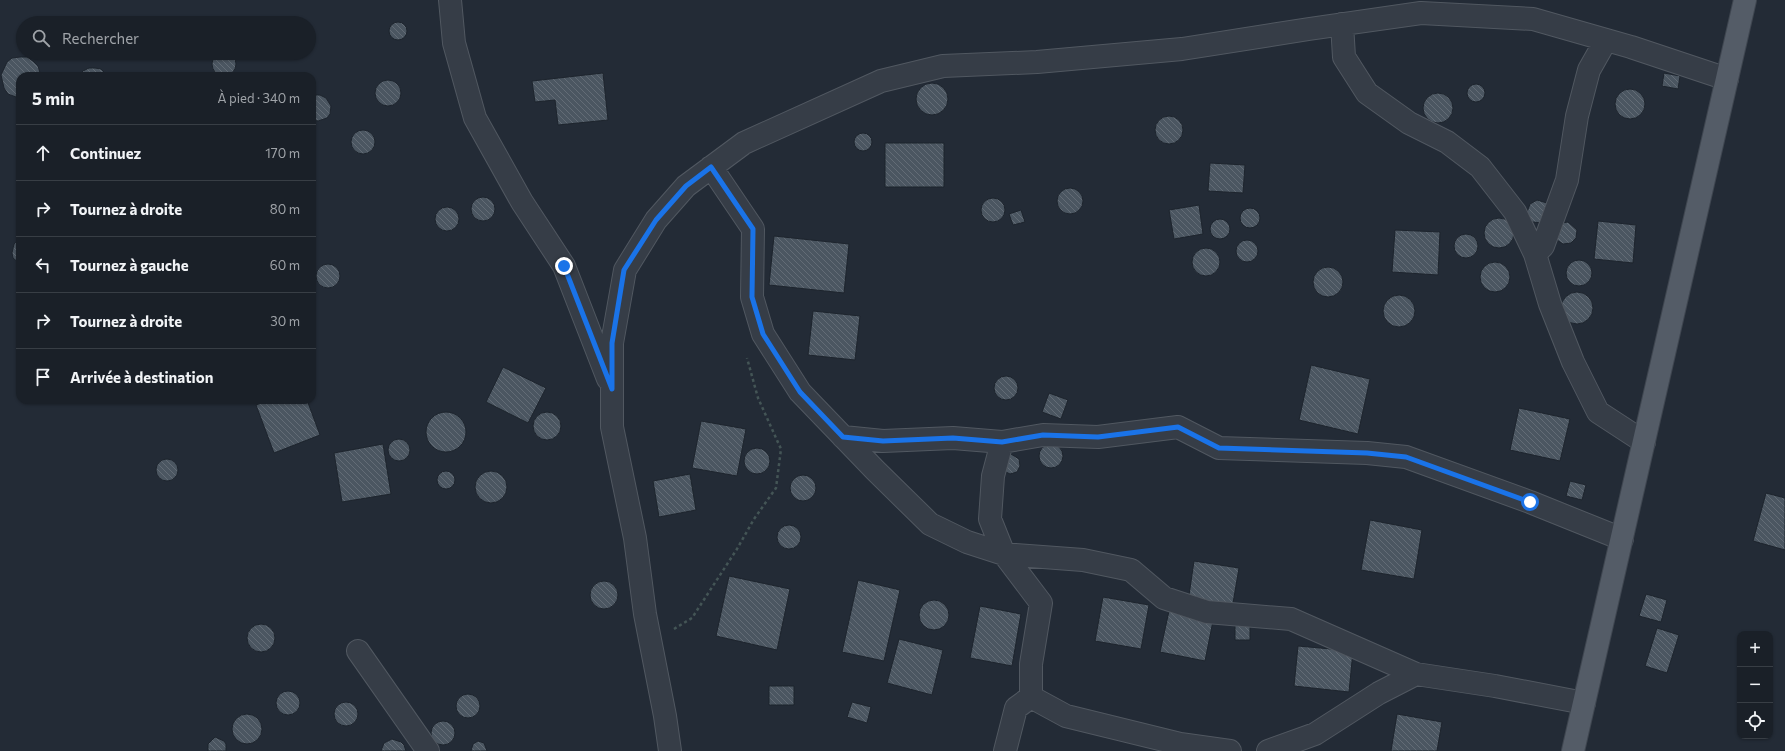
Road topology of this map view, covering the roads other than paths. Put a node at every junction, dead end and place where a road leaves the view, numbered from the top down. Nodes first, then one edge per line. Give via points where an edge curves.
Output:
1 (450, 0) edge
2 (1745, 0) edge
3 (1529, 9) edge
4 (1342, 24) junction
5 (1606, 40) junction
6 (1727, 79) junction
7 (711, 167) junction
8 (1535, 254) junction
9 (612, 389) junction
10 (843, 437) junction
11 (1002, 442) junction
12 (1644, 442) junction
13 (1622, 539) junction
14 (1004, 554) junction
15 (358, 651) dead end
16 (1416, 674) junction
17 (1031, 697) junction
18 (1584, 704) junction
19 (428, 751) edge
20 (670, 751) edge
21 (1004, 751) edge
22 (1230, 751) edge
23 (1268, 751) edge
24 (1573, 751) edge

1 - 9 street via 454,43 475,118 522,202 564,266
2 - 6 main road
3 - 4 street via 1421,13
3 - 5 street
4 - 7 street via 1182,49 1037,62 943,66 881,81 744,143
4 - 8 street via 1344,57 1366,93 1409,123 1447,142 1480,167 1515,212
5 - 6 street
5 - 8 street via 1589,70 1577,116 1567,180 1543,246
6 - 12 main road
7 - 9 street via 686,186 656,220 624,270 612,343
7 - 10 street via 753,229 752,297 763,334 800,392
8 - 12 street via 1550,304 1598,412
9 - 20 street via 612,427 635,538 645,614
10 - 11 street via 883,441 953,438
10 - 14 street via 930,524 967,542
11 - 13 street via 1043,435 1098,437 1178,427 1219,448 1367,453 1406,457
11 - 14 street via 993,476 990,519
12 - 13 main road
13 - 18 main road
14 - 16 street via 1084,560 1131,570 1164,598 1207,612 1291,619
14 - 17 street via 1041,603 1031,664
15 - 19 street
16 - 18 street via 1495,686
16 - 23 street via 1379,693 1316,734
17 - 21 street via 1016,708
17 - 22 street via 1066,716 1180,744
18 - 24 main road

